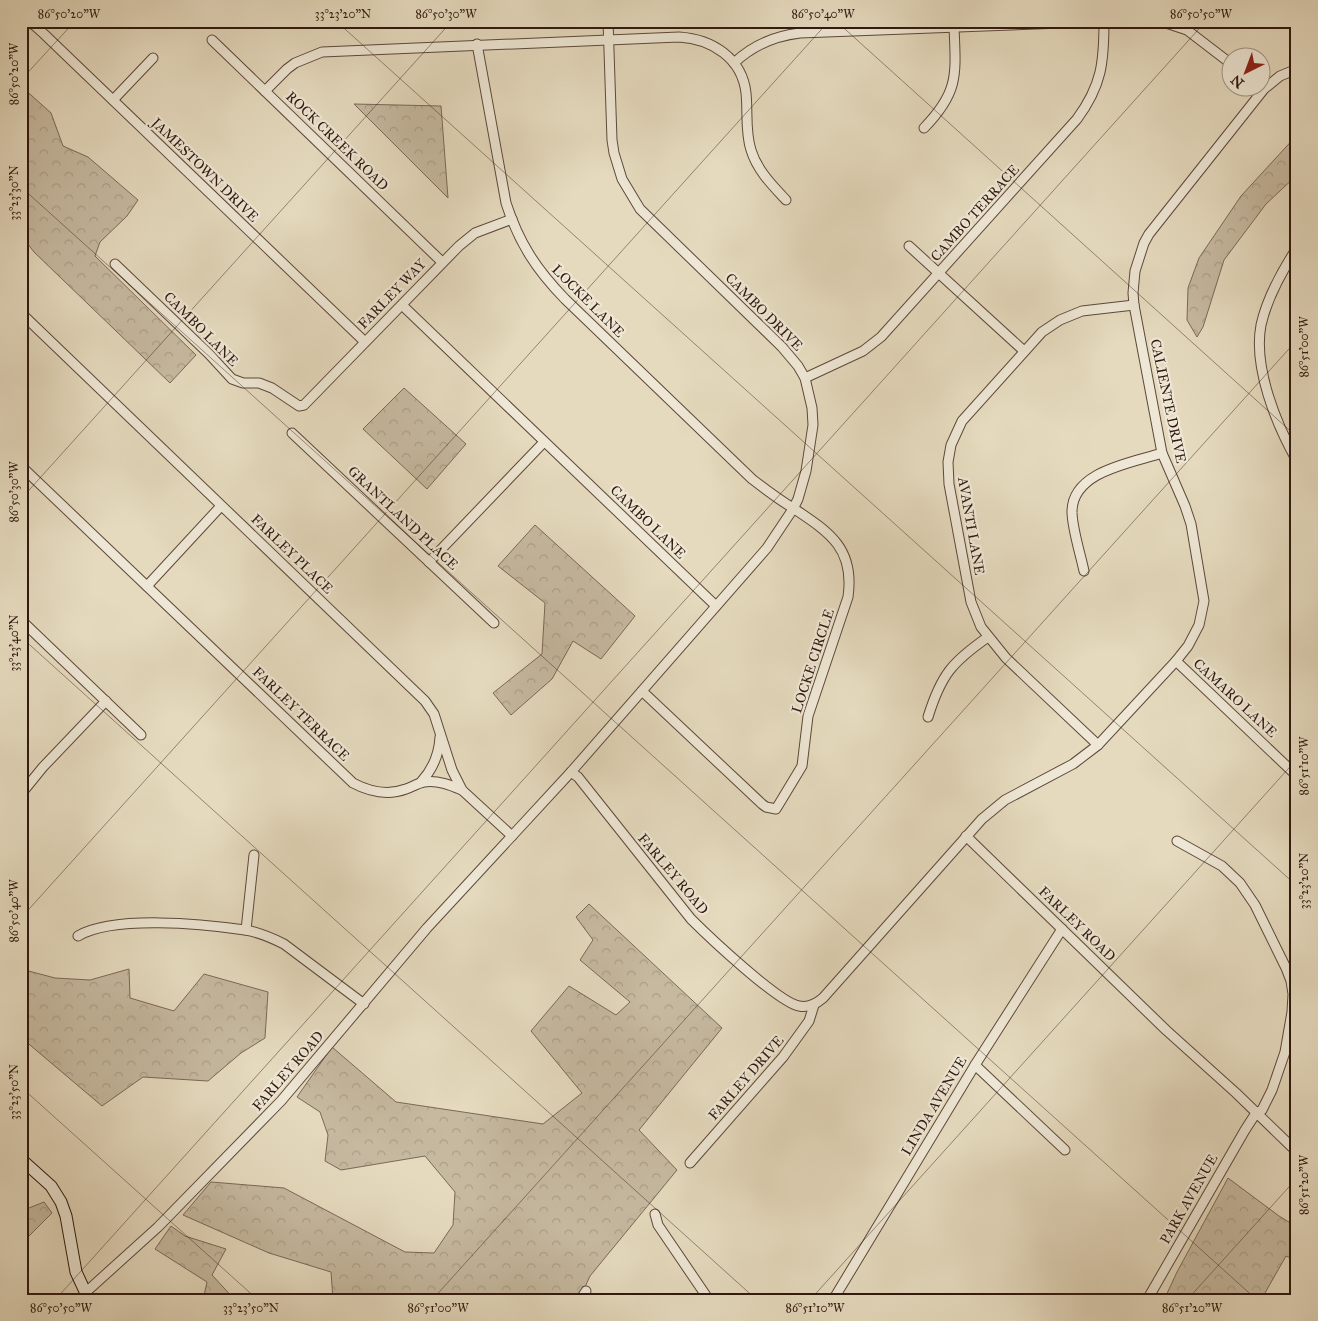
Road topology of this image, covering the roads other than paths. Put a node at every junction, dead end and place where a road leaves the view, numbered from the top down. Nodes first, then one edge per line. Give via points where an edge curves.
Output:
1 (24, 21) edge
2 (608, 21) edge
3 (1104, 21) edge
4 (1115, 21) edge
5 (1160, 21) edge
6 (954, 27) junction
7 (212, 40) dead end
8 (609, 40) junction
9 (476, 44) junction
10 (1220, 55) edge
11 (153, 58) dead end
12 (734, 63) junction
13 (1297, 69) edge
14 (1270, 83) edge
15 (265, 91) junction
16 (1254, 98) edge
17 (113, 100) junction
18 (924, 128) dead end
19 (786, 200) dead end
20 (512, 219) junction
21 (909, 246) dead end
22 (1297, 248) edge
23 (442, 262) junction
24 (115, 264) dead end
25 (939, 273) junction
26 (402, 305) junction
27 (1134, 305) junction
28 (21, 313) edge
29 (365, 342) junction
30 (1024, 351) junction
31 (805, 378) junction
32 (304, 405) joint
33 (292, 433) dead end
34 (544, 442) junction
35 (1162, 453) junction
36 (1297, 461) edge
37 (21, 466) edge
38 (221, 506) junction
39 (793, 509) junction
40 (429, 562) junction
41 (1084, 570) dead end
42 (147, 586) junction
43 (716, 606) junction
44 (21, 620) edge
45 (494, 623) dead end
46 (988, 637) junction
47 (1176, 661) junction
48 (642, 691) junction
49 (106, 701) junction
50 (928, 717) dead end
51 (440, 733) junction
52 (141, 735) dead end
53 (1098, 745) junction
54 (571, 772) junction
55 (1297, 776) edge
56 (421, 782) junction
57 (462, 790) junction
58 (21, 794) edge
59 (512, 836) junction
60 (966, 836) junction
61 (1177, 842) dead end
62 (254, 855) dead end
63 (1062, 929) junction
64 (246, 930) junction
65 (78, 936) dead end
66 (1294, 981) edge
67 (1295, 993) edge
68 (364, 1004) junction
69 (814, 1005) junction
70 (975, 1065) junction
71 (1256, 1113) junction
72 (1065, 1150) dead end
73 (1297, 1152) edge
74 (21, 1159) edge
75 (690, 1163) dead end
76 (655, 1214) dead end
77 (586, 1291) dead end
78 (87, 1297) edge
79 (580, 1300) edge
80 (709, 1300) edge
81 (833, 1300) edge
82 (1147, 1300) edge

1 - 17 street, JAMESTOWN DRIVE via 44,34
2 - 8 street, CAMBO DRIVE
3 - 4 street
3 - 6 street
3 - 25 street, CAMBO TERRACE via 1102,66 1097,86 1085,108
5 - 10 street via 1187,30
6 - 12 street via 791,34 763,42
6 - 18 street via 954,83 941,109
7 - 15 street, ROCK CREEK ROAD
8 - 9 street
8 - 12 street via 679,37 703,40
8 - 31 street, CAMBO DRIVE via 611,128 618,166 631,196 665,235 782,347
9 - 15 street via 322,52 295,63
9 - 20 street, LOCKE LANE via 506,203
11 - 17 street
12 - 19 street via 746,93 751,151 762,173
13 - 14 street, CALIENTE DRIVE
15 - 23 street, ROCK CREEK ROAD
16 - 27 street, CALIENTE DRIVE via 1144,243 1135,271
17 - 29 street, JAMESTOWN DRIVE
20 - 23 street, FARLEY WAY via 474,233
20 - 39 street, LOCKE LANE via 526,251 552,286 752,479
21 - 25 street
22 - 36 street via 1268,302 1260,337 1261,361 1273,413
23 - 26 street, FARLEY WAY
24 - 32 street, CAMBO LANE via 232,379 259,383 299,406
25 - 30 street
25 - 31 street, CAMBO TERRACE via 871,346
26 - 29 street, FARLEY WAY
26 - 34 street, CAMBO LANE
27 - 30 street, AVANTI LANE via 1098,308 1071,315 1042,332
27 - 35 street, CALIENTE DRIVE
28 - 38 street, FARLEY PLACE
29 - 32 street, FARLEY WAY
30 - 46 street, AVANTI LANE via 962,421 954,436 948,462 949,484 971,602
31 - 39 street, CAMBO DRIVE via 812,408 812,434 803,486
33 - 40 street, GRANTLAND PLACE
34 - 40 street
34 - 43 street, CAMBO LANE
35 - 41 street via 1099,474 1088,480 1078,494 1072,514
35 - 47 street, CALIENTE DRIVE via 1189,515 1204,601 1203,615 1195,636
37 - 42 street, FARLEY TERRACE
38 - 42 street
38 - 51 street, FARLEY PLACE via 425,701 434,714
39 - 43 street, CAMBO DRIVE via 758,559
39 - 48 street, LOCKE CIRCLE via 836,540 846,561 849,586 845,608 808,716 802,766 780,804 771,809 762,804
40 - 45 street, GRANTLAND PLACE
42 - 56 street, FARLEY TERRACE via 353,782 373,792 383,793 404,790
43 - 48 street
44 - 49 street
46 - 50 street via 948,671 937,690
46 - 53 street, AVANTI LANE
47 - 53 street, CALIENTE DRIVE
47 - 55 street, CAMARO LANE
48 - 54 street
49 - 52 street
49 - 58 street
51 - 56 street via 439,751
51 - 57 street, FARLEY PLACE
53 - 60 street, CALIENTE DRIVE via 1073,764 1005,800
54 - 59 street, FARLEY ROAD
54 - 69 street, FARLEY ROAD via 681,908 710,937 782,998 798,1006
56 - 57 street, FARLEY TERRACE via 443,783
57 - 59 street, FARLEY PLACE
59 - 68 street, FARLEY ROAD
60 - 63 street, FARLEY ROAD
60 - 69 street
61 - 66 street, PARK AVENUE via 1222,866 1240,883 1255,905
62 - 64 street
63 - 70 street, LINDA AVENUE
63 - 71 street, FARLEY ROAD
64 - 65 street via 137,923
64 - 68 street via 284,944
66 - 67 street, PARK AVENUE
67 - 71 street, PARK AVENUE via 1285,1052
68 - 78 street, FARLEY ROAD via 252,1132
69 - 75 street, FARLEY DRIVE via 809,1021 783,1057
70 - 72 street
70 - 81 street, LINDA AVENUE
71 - 73 street, FARLEY ROAD
71 - 82 street, PARK AVENUE
74 - 78 street via 51,1186 62,1202 76,1272
76 - 80 street via 658,1225
77 - 79 street

